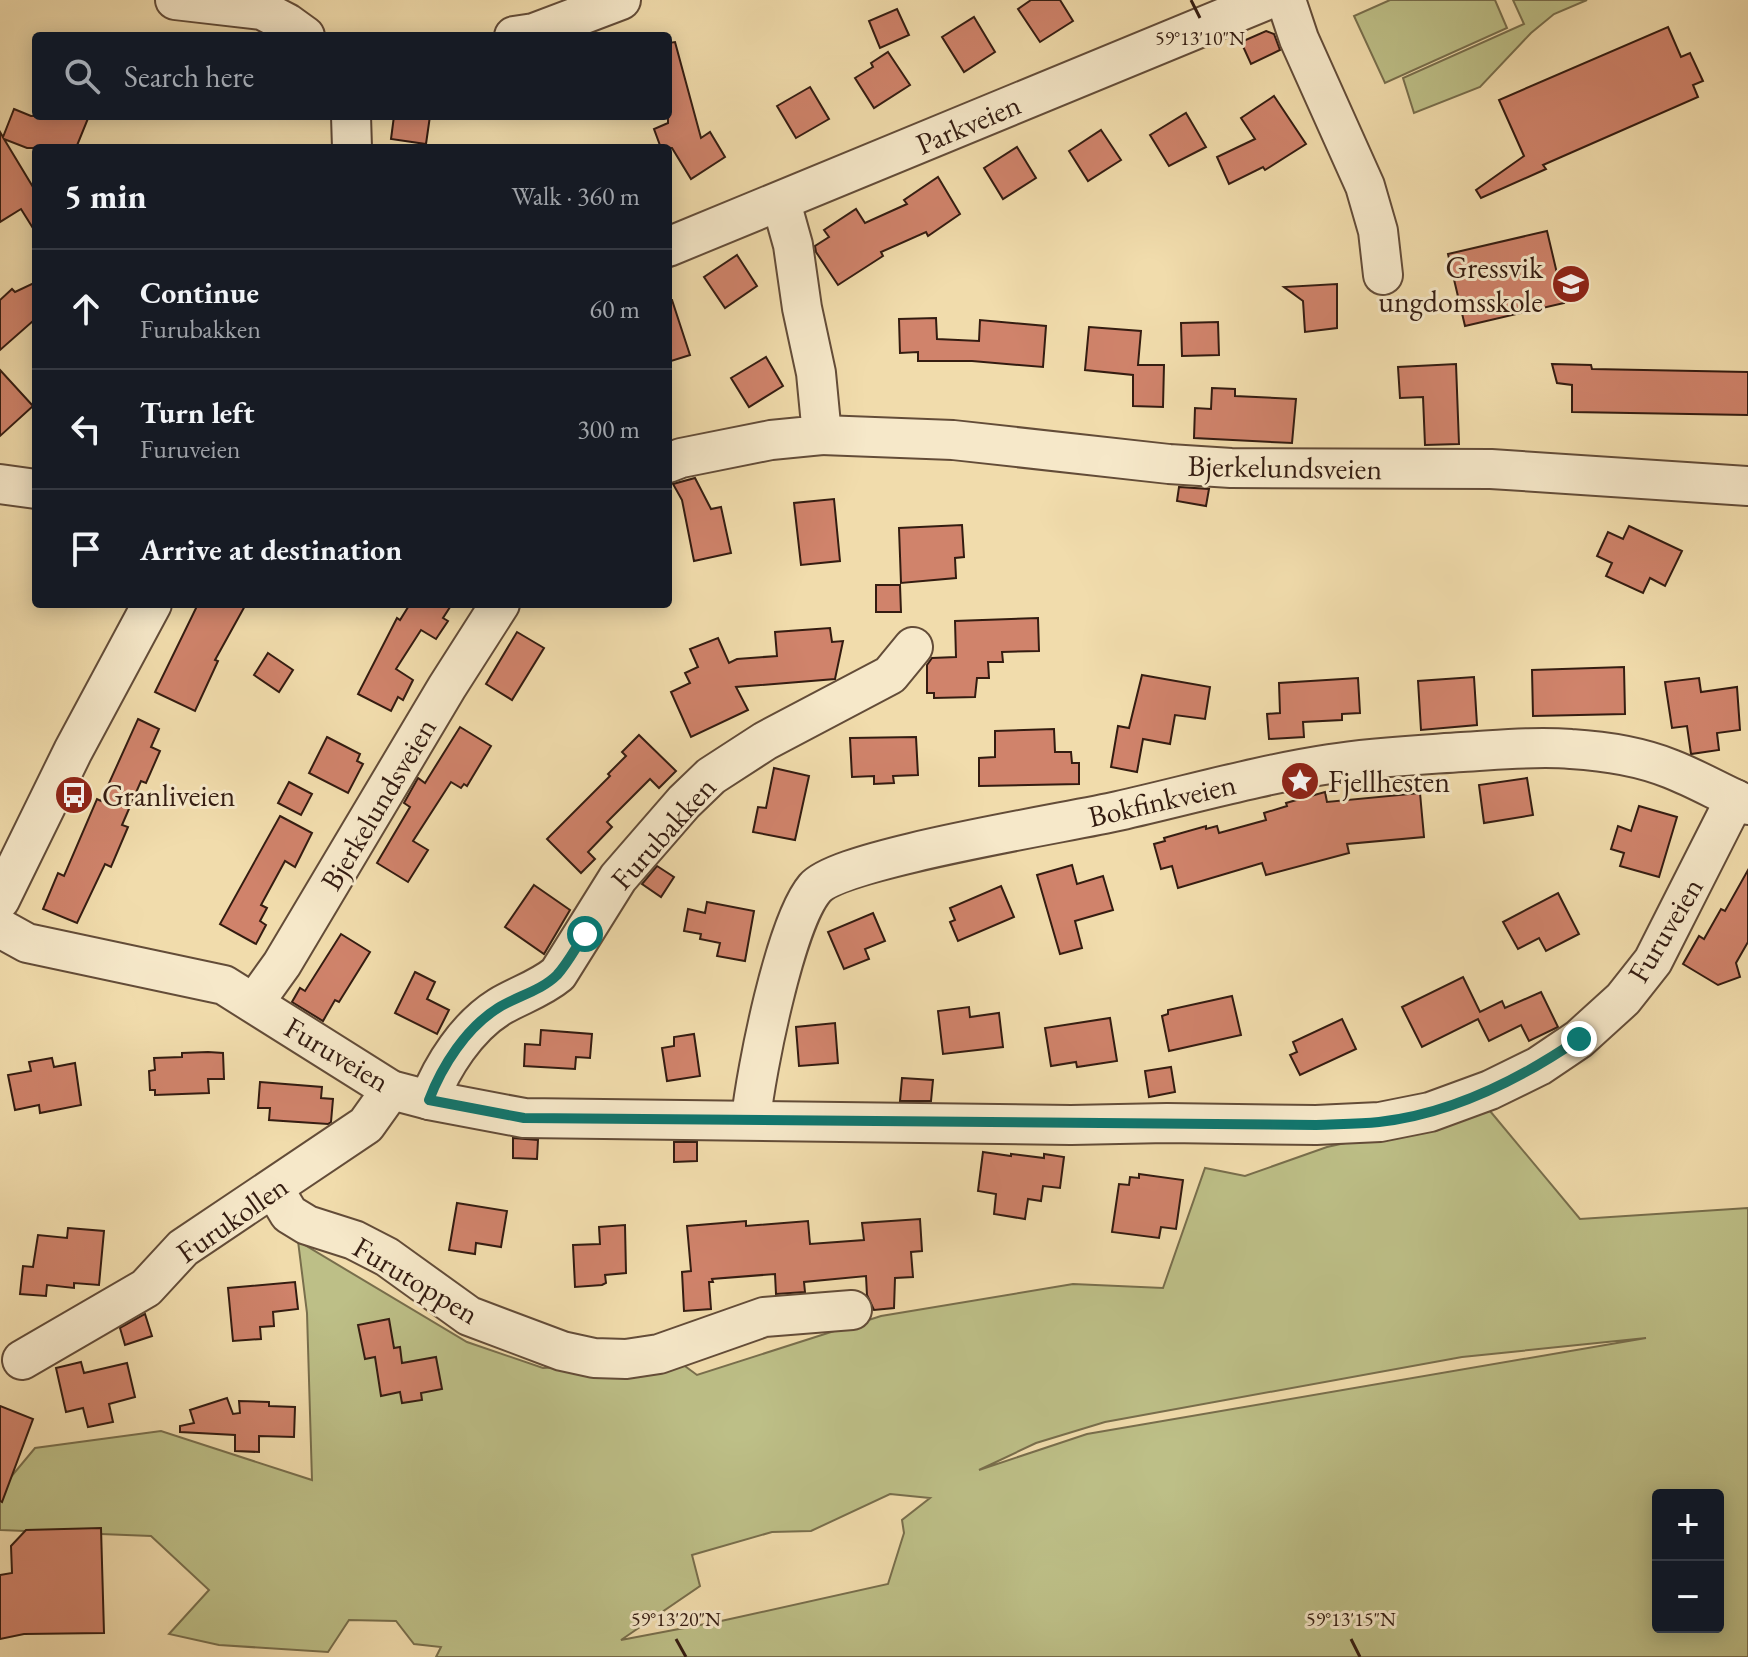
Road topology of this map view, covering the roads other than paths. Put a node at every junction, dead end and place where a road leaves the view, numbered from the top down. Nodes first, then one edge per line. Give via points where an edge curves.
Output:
1 (175, 0) edge
2 (621, 0) edge
3 (1267, 0) edge
4 (1286, 0) edge
5 (299, 32) edge
6 (537, 32) edge
7 (351, 120) edge
8 (352, 144) edge
9 (781, 202) junction
10 (672, 245) edge
11 (1383, 275) dead end
12 (822, 435) junction
13 (672, 461) edge
14 (0, 484) edge
15 (1748, 486) edge
16 (32, 488) edge
17 (150, 608) edge
18 (497, 608) edge
19 (913, 647) dead end
20 (1742, 802) edge
21 (0, 900) edge
22 (0, 928) edge
23 (254, 1003) junction
24 (391, 1090) junction
25 (429, 1100) junction
26 (751, 1119) junction
27 (274, 1189) junction
28 (852, 1310) dead end
29 (22, 1360) dead end

1 - 5 street via 262,10
2 - 6 street
3 - 9 street, Parkveien
4 - 11 street via 1365,186
7 - 8 street
9 - 10 street, Parkveien
9 - 12 street via 816,373
12 - 13 street, Bjerkelundsveien
12 - 15 street, Bjerkelundsveien via 953,440 1231,468 1491,469
14 - 16 street
17 - 21 street
18 - 23 street, Bjerkelundsveien
19 - 25 street, Furubakken via 890,675 711,776 618,878 558,974 496,1009 476,1027 446,1062
20 - 26 street, Furuveien via 1653,961 1623,999 1539,1066 1430,1112 1380,1122 1316,1125
20 - 26 street, Bokfinkveien via 1670,769 1619,754 1527,748 1434,754 1332,764 1239,781 840,873 816,886 803,906 754,1087
22 - 23 street, Furuveien via 27,943 224,985
23 - 24 street, Furuveien
24 - 25 street, Furuveien
24 - 27 street, Furukollen via 366,1125
25 - 26 street, Furuveien via 524,1118
27 - 28 street, Furutoppen via 289,1214 387,1257 469,1316 594,1358 626,1359 723,1343 764,1317
27 - 29 street, Furukollen via 183,1248 146,1288

